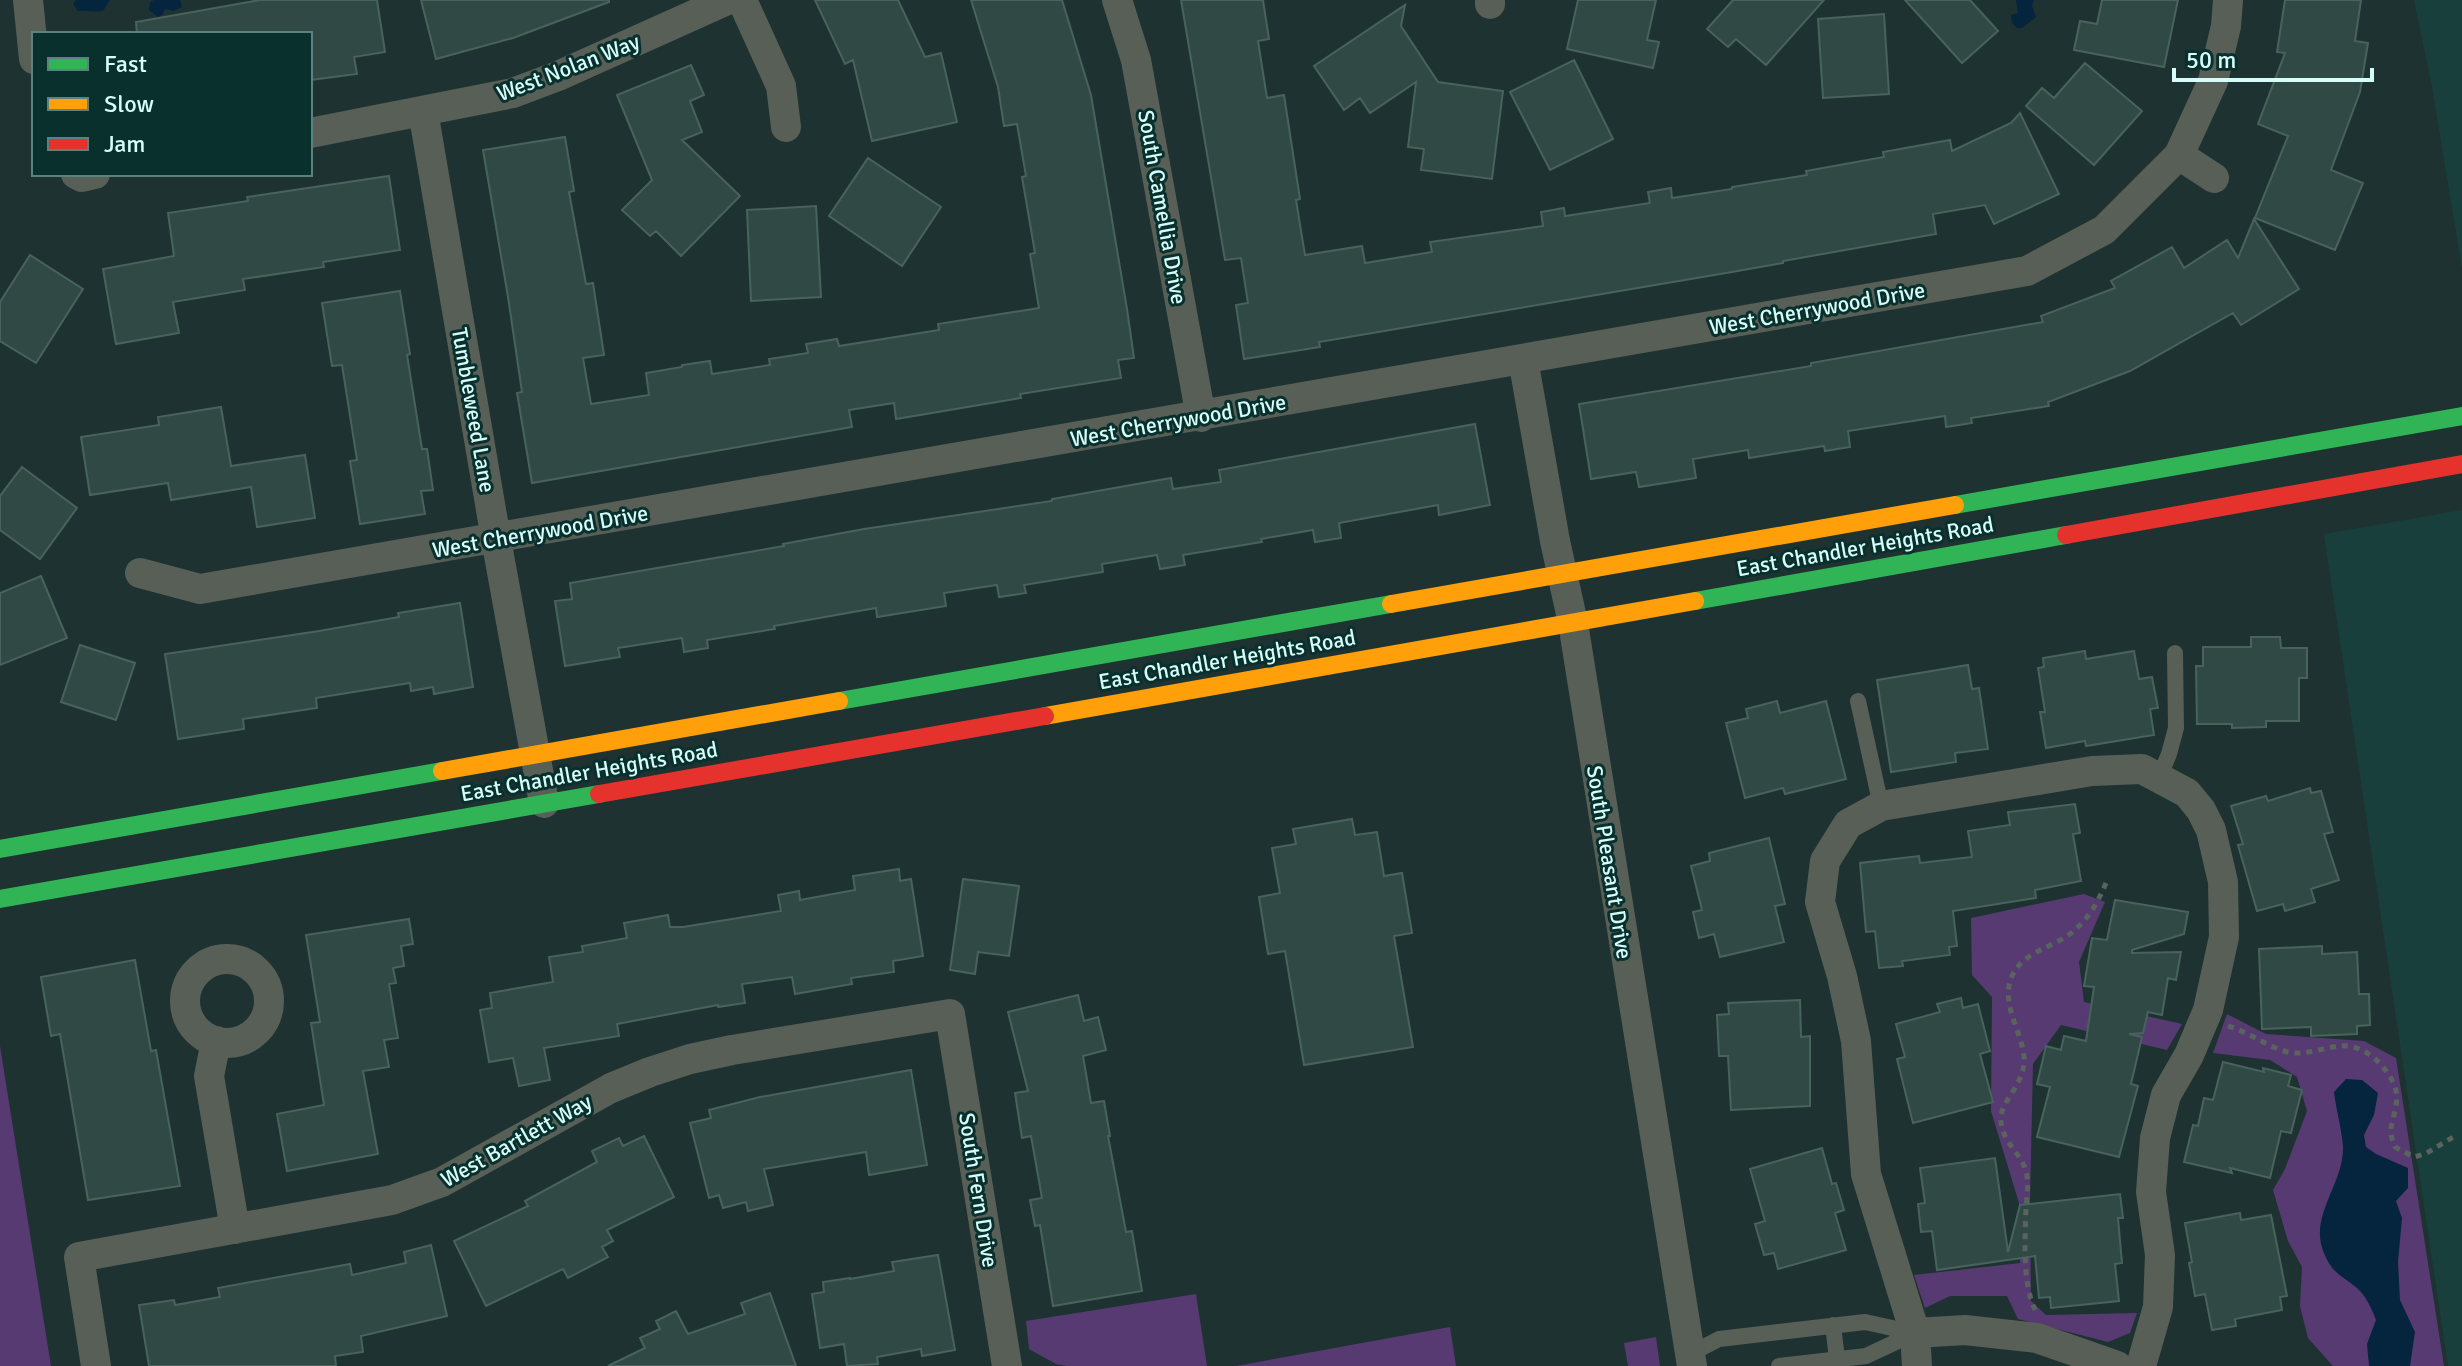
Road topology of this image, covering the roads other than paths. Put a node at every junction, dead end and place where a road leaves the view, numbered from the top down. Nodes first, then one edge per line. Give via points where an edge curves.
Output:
1 (28, 0) edge
2 (727, 0) edge
3 (742, 0) edge
4 (1117, 0) edge
5 (2228, 0) edge
6 (32, 39) edge
7 (423, 111) junction
8 (786, 127) dead end
9 (312, 133) edge
10 (2179, 155) junction
11 (2214, 178) dead end
12 (1523, 359) junction
13 (2462, 416) edge
14 (1201, 417) junction
15 (2462, 464) edge
16 (496, 539) junction
17 (140, 573) dead end
18 (1561, 573) junction
19 (1573, 623) junction
20 (2175, 653) dead end
21 (1858, 701) dead end
22 (536, 756) junction
23 (2159, 778) junction
24 (544, 803) junction
25 (1881, 806) junction
26 (0, 849) edge
27 (0, 899) edge
28 (950, 1014) joint
29 (216, 1041) dead end
30 (235, 1229) junction
31 (1833, 1325) junction
32 (1915, 1333) junction
33 (1837, 1359) junction
34 (1697, 1362) edge
35 (96, 1366) edge
36 (1007, 1366) edge
37 (1779, 1366) edge
38 (1917, 1366) edge
39 (2117, 1366) edge
40 (2141, 1366) edge

1 - 6 street
2 - 7 street, West Nolan Way via 513,93
3 - 8 street via 781,86
4 - 14 street, South Camellia Drive via 1136,60
5 - 10 street via 2213,81
7 - 9 street, West Nolan Way
7 - 16 street, Tumbleweed Lane
10 - 11 street
10 - 12 street, West Cherrywood Drive via 2104,230 2027,271
12 - 14 street, West Cherrywood Drive
12 - 18 street, South Pleasant Drive
13 - 18 main road, East Chandler Heights Road via 2348,442
14 - 16 street, West Cherrywood Drive
15 - 19 main road, East Chandler Heights Road via 2355,477
16 - 17 street, West Cherrywood Drive via 200,589
16 - 22 street, Tumbleweed Lane
18 - 19 street, South Pleasant Drive
18 - 22 main road, East Chandler Heights Road
19 - 24 main road, East Chandler Heights Road
19 - 34 street, South Pleasant Drive
20 - 23 lane via 2176,728
21 - 25 lane
22 - 24 street, Tumbleweed Lane
22 - 26 main road, East Chandler Heights Road
23 - 25 street via 2142,769 2092,771
23 - 40 street via 2187,793 2211,830 2223,882 2224,937 2205,1018 2166,1095 2155,1138 2151,1192 2160,1255 2158,1307
24 - 27 main road, East Chandler Heights Road
25 - 32 street via 1848,824 1825,861 1820,902 1856,1041 1866,1174
28 - 30 street, West Bartlett Way via 690,1059 611,1088 417,1192
28 - 36 street, South Fern Drive
29 - 30 street via 209,1076
30 - 35 street, West Bartlett Way via 79,1257
31 - 32 lane via 1865,1322
31 - 33 lane
31 - 34 lane via 1719,1339
32 - 33 lane via 1866,1356
32 - 38 street
32 - 39 street via 1965,1330 2037,1338
33 - 37 lane

